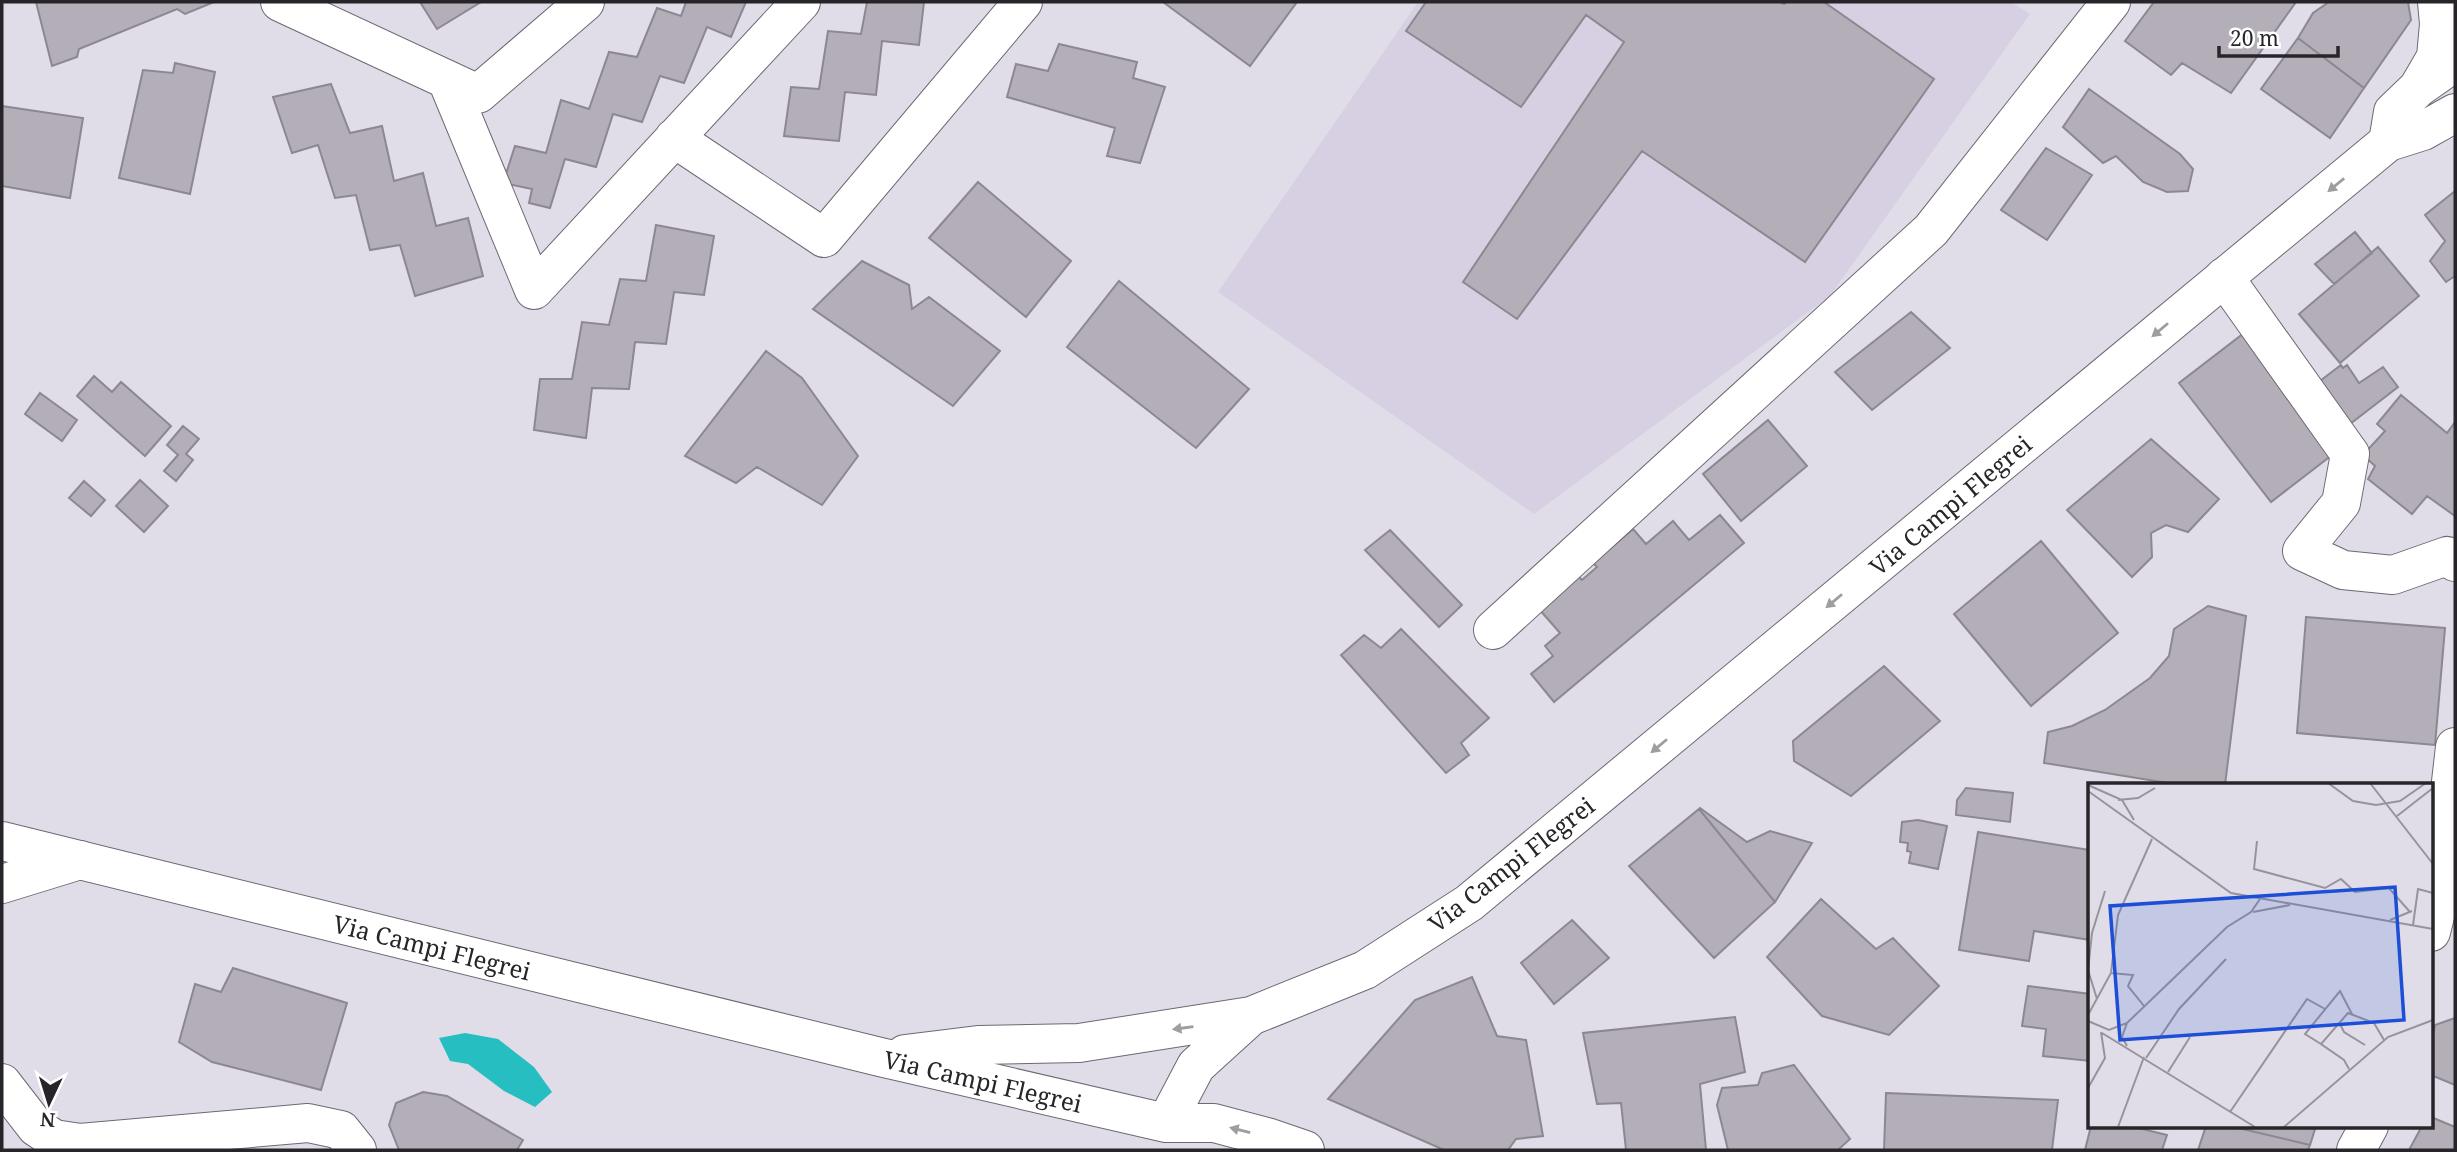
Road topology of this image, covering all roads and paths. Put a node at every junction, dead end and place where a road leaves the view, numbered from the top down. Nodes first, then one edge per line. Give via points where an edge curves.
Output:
1 (280, 2) edge
2 (801, 2) edge
3 (1023, 2) edge
4 (2111, 2) edge
5 (2437, 2) edge
6 (566, 9) edge
7 (2455, 62) edge
8 (447, 80) junction
9 (2418, 88) junction
10 (2455, 113) edge
11 (674, 138) junction
12 (2388, 142) junction
13 (2224, 277) junction
14 (2455, 562) edge
15 (1493, 630) dead end
16 (2455, 747) edge
17 (2, 841) edge
18 (80, 860) junction
19 (2, 884) edge
20 (2432, 928) edge
21 (1251, 1016) junction
22 (880, 1057) junction
23 (2, 1083) edge
24 (1166, 1123) junction
25 (2368, 1128) edge
26 (357, 1150) edge
27 (1206, 1150) edge
28 (1305, 1150) edge
29 (2356, 1150) edge

1 - 8 street
2 - 11 street
3 - 11 street via 824,238
4 - 15 street via 1931,230
5 - 9 street via 2437,57
6 - 8 street via 478,94
7 - 9 street
8 - 11 street via 534,290
9 - 12 street via 2393,112
10 - 12 street via 2423,131
12 -> 13 street, Via Campi Flegrei
13 - 14 street via 2350,454 2341,503 2302,551 2343,570 2393,575 2447,556
13 -> 21 street, Via Campi Flegrei via 1469,904 1365,970
16 - 20 street
17 - 18 street, Via Campi Flegrei
18 - 19 street
18 - 22 street, Via Campi Flegrei
21 -> 22 street via 1079,1043 978,1045
21 - 24 street, Via Campi Flegrei via 1196,1066
22 - 24 street, Via Campi Flegrei
23 - 26 street via 36,1127 54,1139 80,1143 308,1123 341,1130
24 - 27 street
28 -> 24 street via 1214,1123
25 - 29 street

